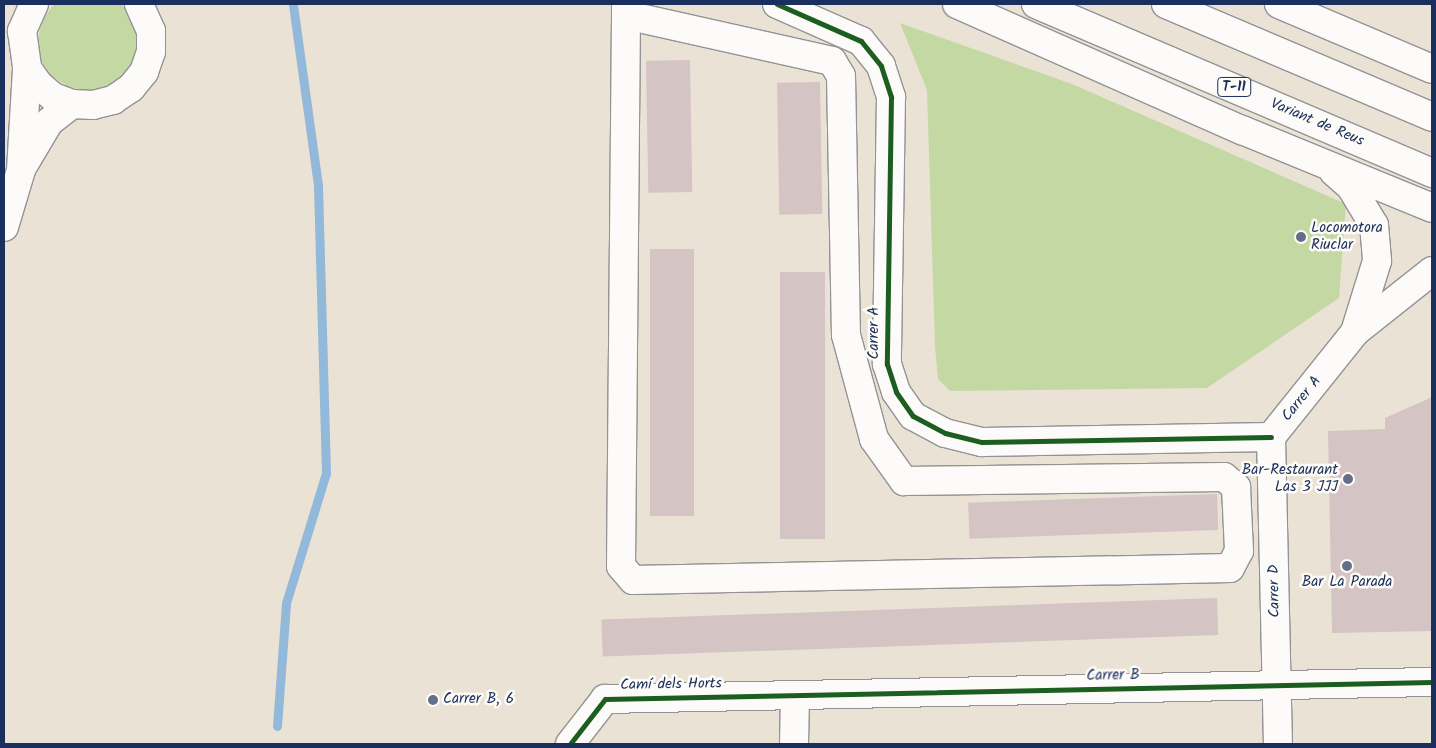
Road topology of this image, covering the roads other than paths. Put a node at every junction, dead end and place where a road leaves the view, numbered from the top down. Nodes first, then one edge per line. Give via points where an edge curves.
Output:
1 (34, 4) edge
2 (139, 4) edge
3 (777, 4) edge
4 (957, 4) edge
5 (1036, 4) edge
6 (1166, 4) edge
7 (1279, 4) edge
8 (626, 9) edge
9 (4, 37) edge
10 (25, 62) junction
11 (1432, 69) edge
12 (72, 104) junction
13 (1432, 117) edge
14 (1325, 164) junction
15 (21, 170) junction
16 (1432, 173) edge
17 (1432, 208) edge
18 (4, 227) edge
19 (1432, 271) edge
20 (1355, 332) junction
21 (1271, 437) junction
22 (1432, 682) edge
23 (1277, 686) junction
24 (795, 694) junction
25 (570, 744) edge
26 (794, 744) edge
27 (1278, 744) edge

1 - 10 main road via 22,31
2 - 12 main road via 151,31 151,52 144,72 131,88 113,100 93,105
3 - 21 main road, Carrer A via 861,41 881,66 891,97 887,364 896,392 913,416 945,433 982,442
4 - 14 main road
5 - 16 main road, Variant de Reus / T-11
6 - 13 main road
7 - 11 main road
8 - 8 main road via 621,566 633,580 1230,568 1239,552 1236,487 1224,478 904,481 874,439 846,336 842,76 832,61
9 - 10 main road
10 - 12 main road via 38,84 53,97
10 - 15 main road
12 - 15 main road via 49,122
14 - 17 main road
14 - 20 main road, Carrer A via 1351,187 1374,225 1377,261
15 - 18 main road
19 - 20 main road, Carrer A
20 - 21 main road, Carrer A
21 - 23 main road, Carrer D
22 - 23 main road, Carrer B
23 - 24 main road, Carrer B
23 - 27 main road, Carrer D
24 - 25 main road, Camí dels Horts via 605,698
24 - 26 main road

